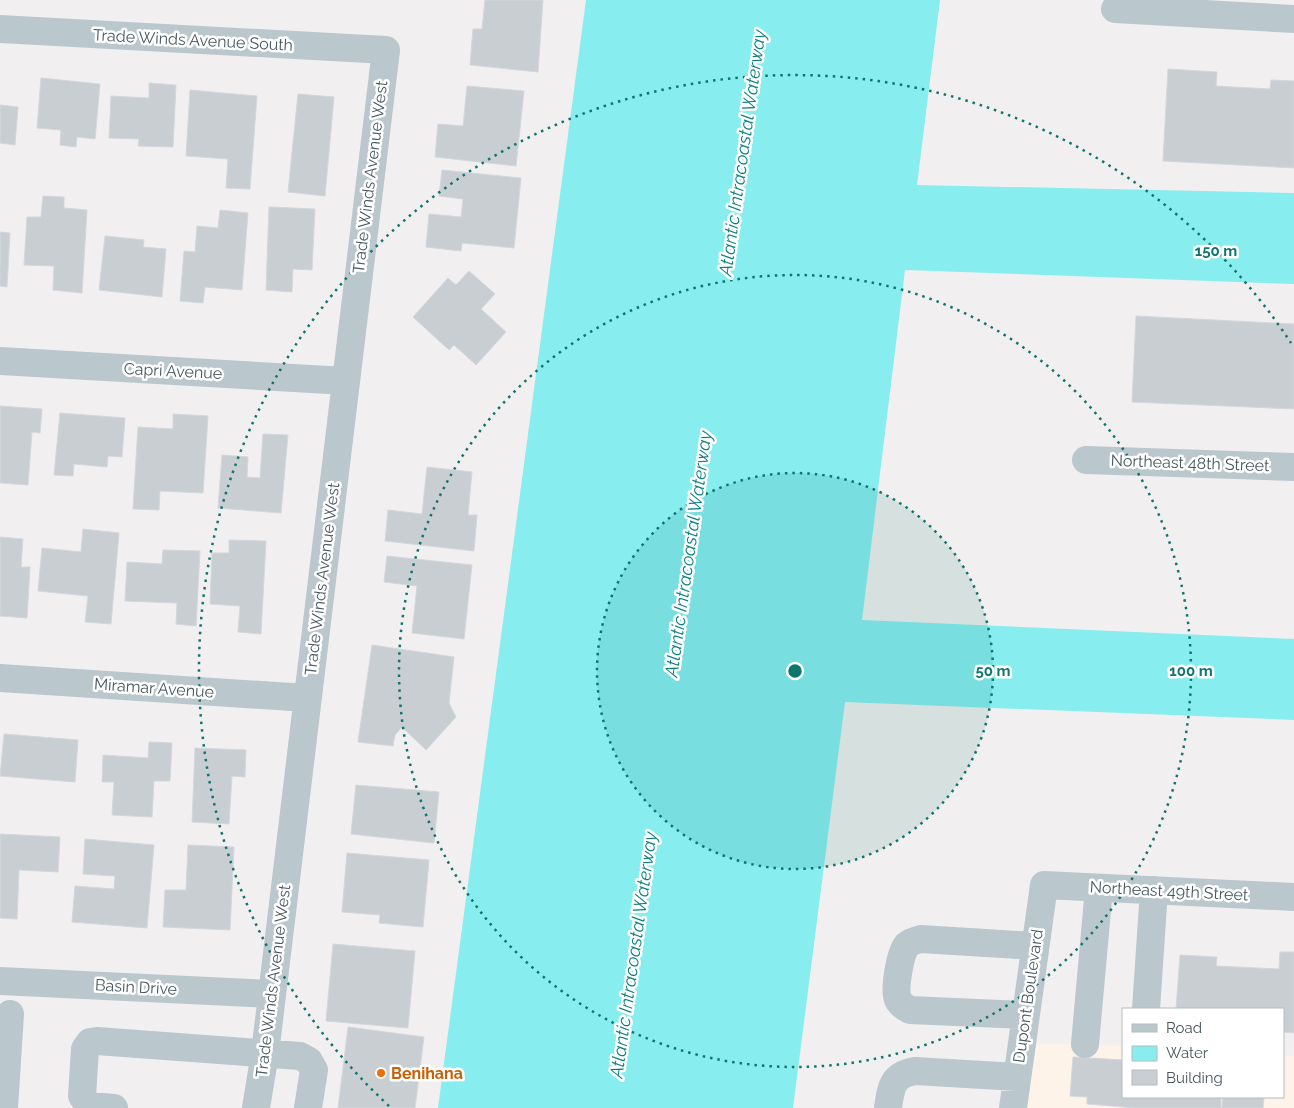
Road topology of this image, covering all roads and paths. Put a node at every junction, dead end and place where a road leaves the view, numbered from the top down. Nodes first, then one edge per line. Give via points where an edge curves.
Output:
1 (1115, 9) dead end
2 (1294, 19) edge
3 (0, 29) edge
4 (386, 50) joint
5 (0, 361) edge
6 (346, 380) junction
7 (1086, 460) dead end
8 (1294, 467) edge
9 (0, 678) edge
10 (307, 698) junction
11 (1044, 885) joint
12 (1098, 888) junction
13 (1154, 890) junction
14 (1294, 897) edge
15 (1035, 946) junction
16 (0, 980) edge
17 (271, 994) junction
18 (1146, 1008) edge
19 (10, 1014) dead end
20 (1025, 1015) junction
21 (1085, 1044) dead end
22 (265, 1053) junction
23 (1016, 1077) junction
24 (4, 1108) edge
25 (114, 1108) edge
26 (256, 1108) edge
27 (308, 1108) edge
28 (888, 1108) edge
29 (1013, 1108) edge

1 - 2 street
3 - 4 street, Trade Winds Avenue South
4 - 6 street, Trade Winds Avenue West
5 - 6 street, Capri Avenue
6 - 10 street, Trade Winds Avenue West
7 - 8 street, Northeast 48th Street
9 - 10 street, Miramar Avenue
10 - 17 street, Trade Winds Avenue West
11 - 12 street, Northeast 49th Street
11 - 15 street, Dupont Boulevard
12 - 13 street, Northeast 49th Street
12 - 21 street
13 - 14 street, Northeast 49th Street
13 - 18 street
15 - 20 street, Dupont Boulevard
15 - 20 street via 921,938 908,944 899,966 897,997 910,1010
16 - 17 street, Basin Drive
17 - 22 street, Trade Winds Avenue West
19 - 24 street
20 - 23 street, Dupont Boulevard
22 - 25 street via 90,1042 85,1049 82,1096 88,1106
22 - 26 street, Trade Winds Avenue West
22 - 27 street via 300,1056 309,1061 314,1070
23 - 28 street via 904,1073 890,1090
23 - 29 street, Dupont Boulevard

